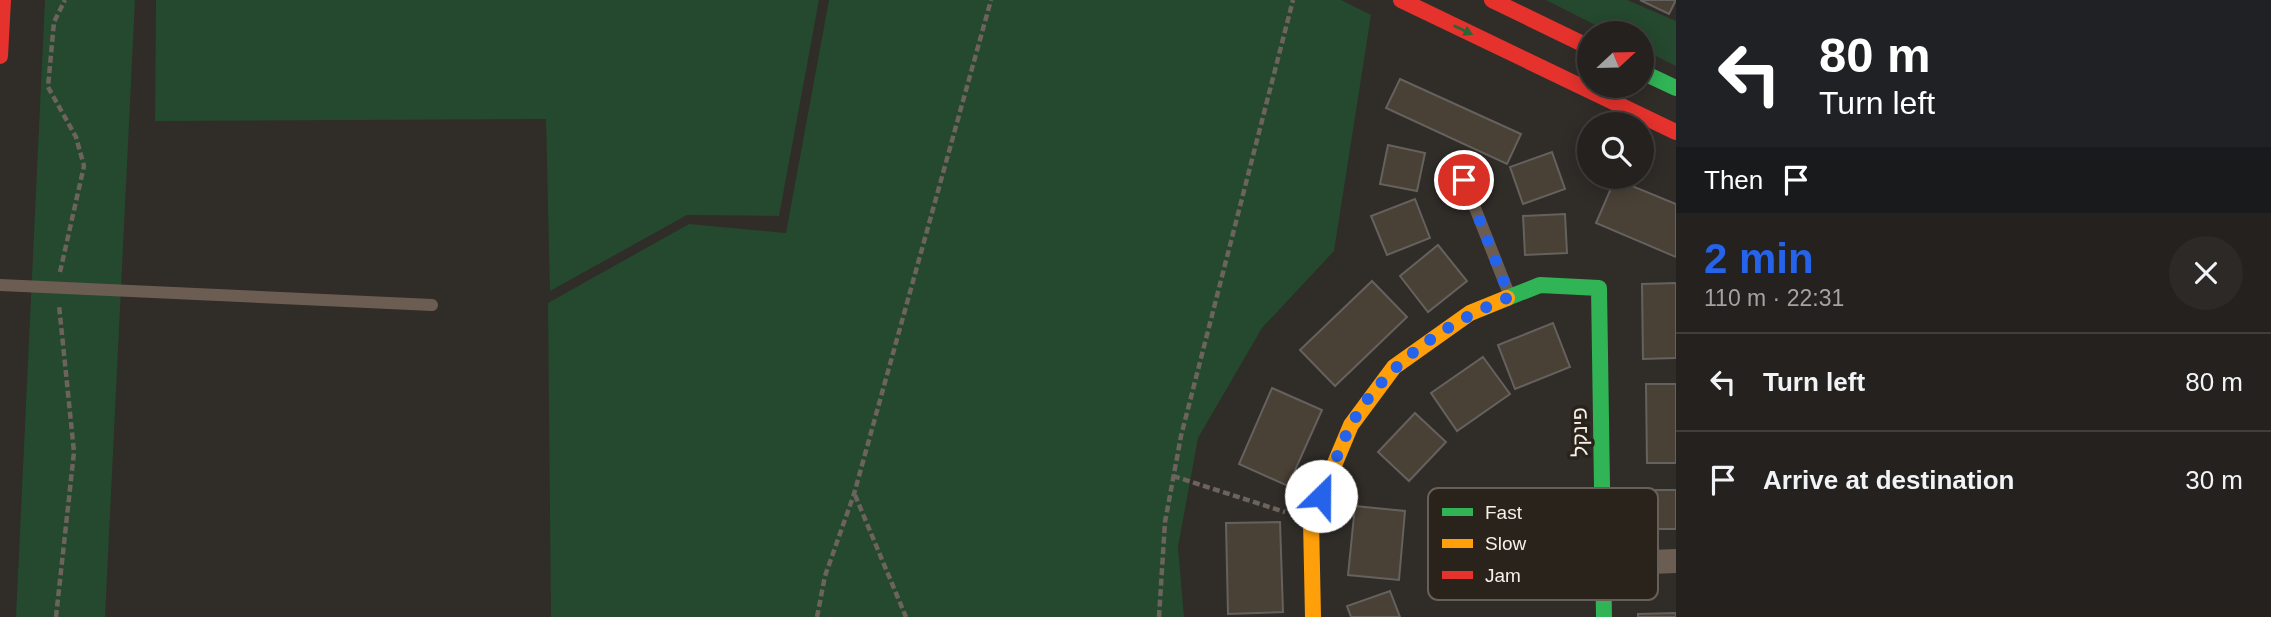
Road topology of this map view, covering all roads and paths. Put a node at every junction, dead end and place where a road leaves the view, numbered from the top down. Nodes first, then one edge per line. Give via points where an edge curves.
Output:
1 (3, 0) edge
2 (990, 0) edge
3 (1293, 0) edge
4 (1401, 0) edge
5 (1492, 0) edge
6 (1577, 41) edge
7 (0, 57) edge
8 (1654, 78) edge
9 (1676, 88) edge
10 (1676, 132) edge
11 (1464, 180) dead end
12 (0, 285) edge
13 (1510, 297) junction
14 (432, 305) dead end
15 (1172, 476) junction
16 (1603, 488) edge
17 (854, 494) junction
18 (1311, 520) junction
19 (1676, 561) edge
20 (1658, 562) edge
21 (817, 617) edge
22 (906, 617) edge
23 (1159, 617) edge
24 (1313, 617) edge

1 - 7 main road
2 - 17 path
3 - 15 path
4 -> 10 main road
5 - 6 main road
8 - 9 main road
11 - 13 lane
12 - 14 lane
13 - 16 main road, פינקל via 1540,285 1599,288
13 - 18 main road via 1470,313 1394,367 1351,425
15 - 18 path
15 - 23 path
17 - 21 path via 825,576
17 - 22 path
18 - 24 main road
19 - 20 street

